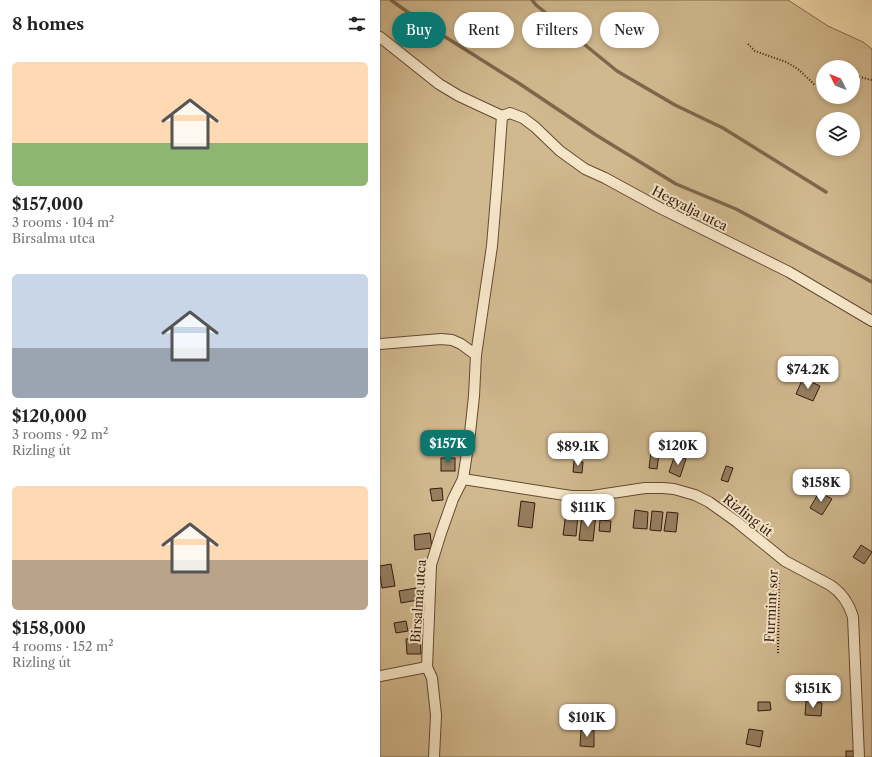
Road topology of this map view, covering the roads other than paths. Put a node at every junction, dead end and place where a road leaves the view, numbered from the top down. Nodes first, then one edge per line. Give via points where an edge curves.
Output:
1 (380, 38) edge
2 (502, 116) junction
3 (872, 321) edge
4 (380, 344) edge
5 (476, 355) junction
6 (463, 479) junction
7 (427, 667) junction
8 (380, 676) edge
9 (434, 757) edge
10 (859, 757) edge

1 - 2 street via 439,84
2 - 3 street, Hegyalja utca via 510,113 523,118 584,169 789,272
2 - 5 street, Birsalma utca via 492,246
4 - 5 street via 452,340
5 - 6 street, Birsalma utca via 471,425
6 - 7 street, Birsalma utca via 453,498 431,565
6 - 10 street, Rizling út via 571,496 592,496 645,488 674,489 695,495 737,522 784,561 838,590 853,617
7 - 8 street
7 - 9 street, Birsalma utca via 432,678 436,714

